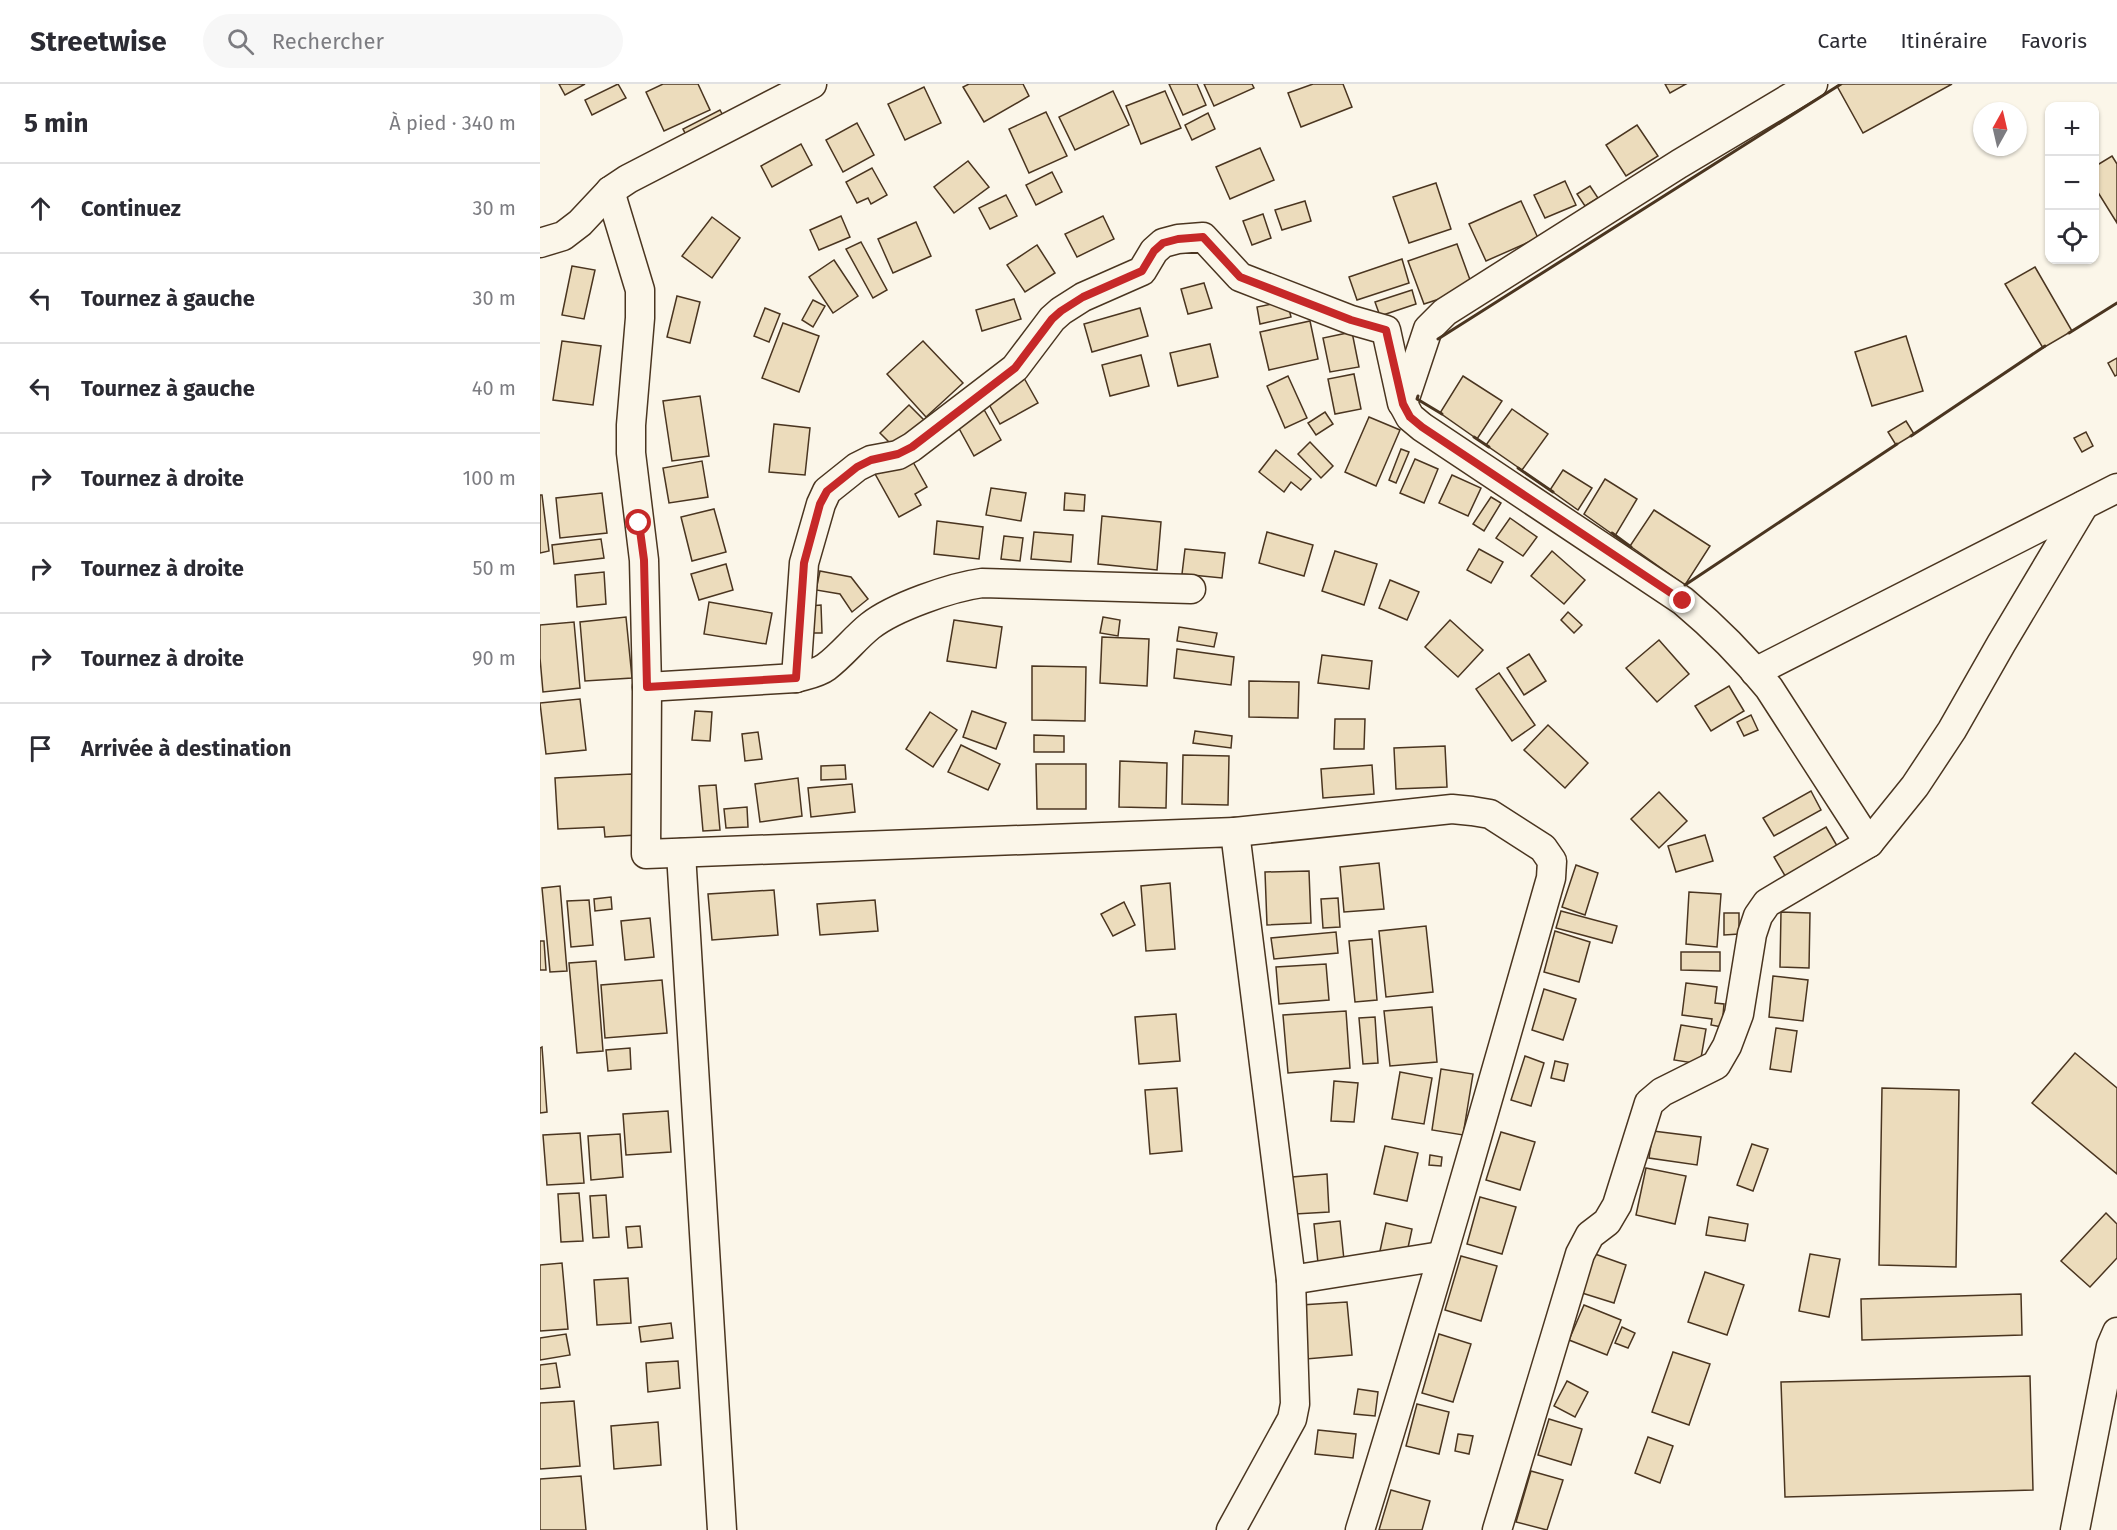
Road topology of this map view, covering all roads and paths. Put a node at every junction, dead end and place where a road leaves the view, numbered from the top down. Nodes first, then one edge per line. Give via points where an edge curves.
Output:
1 (812, 84) edge
2 (1813, 84) edge
3 (610, 191) junction
4 (540, 243) edge
5 (1428, 329) junction
6 (1386, 330) junction
7 (1403, 404) junction
8 (2117, 488) edge
9 (2084, 505) junction
10 (1191, 589) dead end
11 (1755, 672) junction
12 (796, 678) junction
13 (647, 687) junction
14 (1235, 832) junction
15 (1869, 843) junction
16 (681, 853) junction
17 (1441, 1256) junction
18 (1291, 1280) junction
19 (2117, 1332) edge
20 (722, 1530) edge
21 (1231, 1530) edge
22 (1360, 1530) edge
23 (1497, 1530) edge
24 (2075, 1530) edge

1 - 3 street
2 - 5 street via 1581,225 1445,312
3 - 4 street via 563,236
3 - 13 street via 640,290 631,453 644,560
5 - 6 street
5 - 7 street
6 - 7 street
6 - 12 street via 1240,277 1203,237 1163,243 1142,271 1061,311 1015,368 912,447 871,460 827,491 804,563
7 - 11 street via 1422,427 1683,601
8 - 9 street
9 - 11 street
9 - 15 street via 1952,730 1915,786
10 - 12 street via 982,583 962,586 885,615 825,668
11 - 15 street
12 - 13 street
13 - 16 street via 646,854
14 - 16 street
14 - 17 street via 1452,808 1490,814 1543,848 1552,861 1548,889
14 - 18 street
15 - 23 street via 1767,903 1752,934 1739,1014 1728,1046 1716,1065 1662,1092 1649,1103 1617,1205 1607,1222 1590,1235 1580,1254
16 - 20 street
17 - 18 street
17 - 22 street
18 - 21 street via 1296,1404 1292,1419
19 - 24 street

